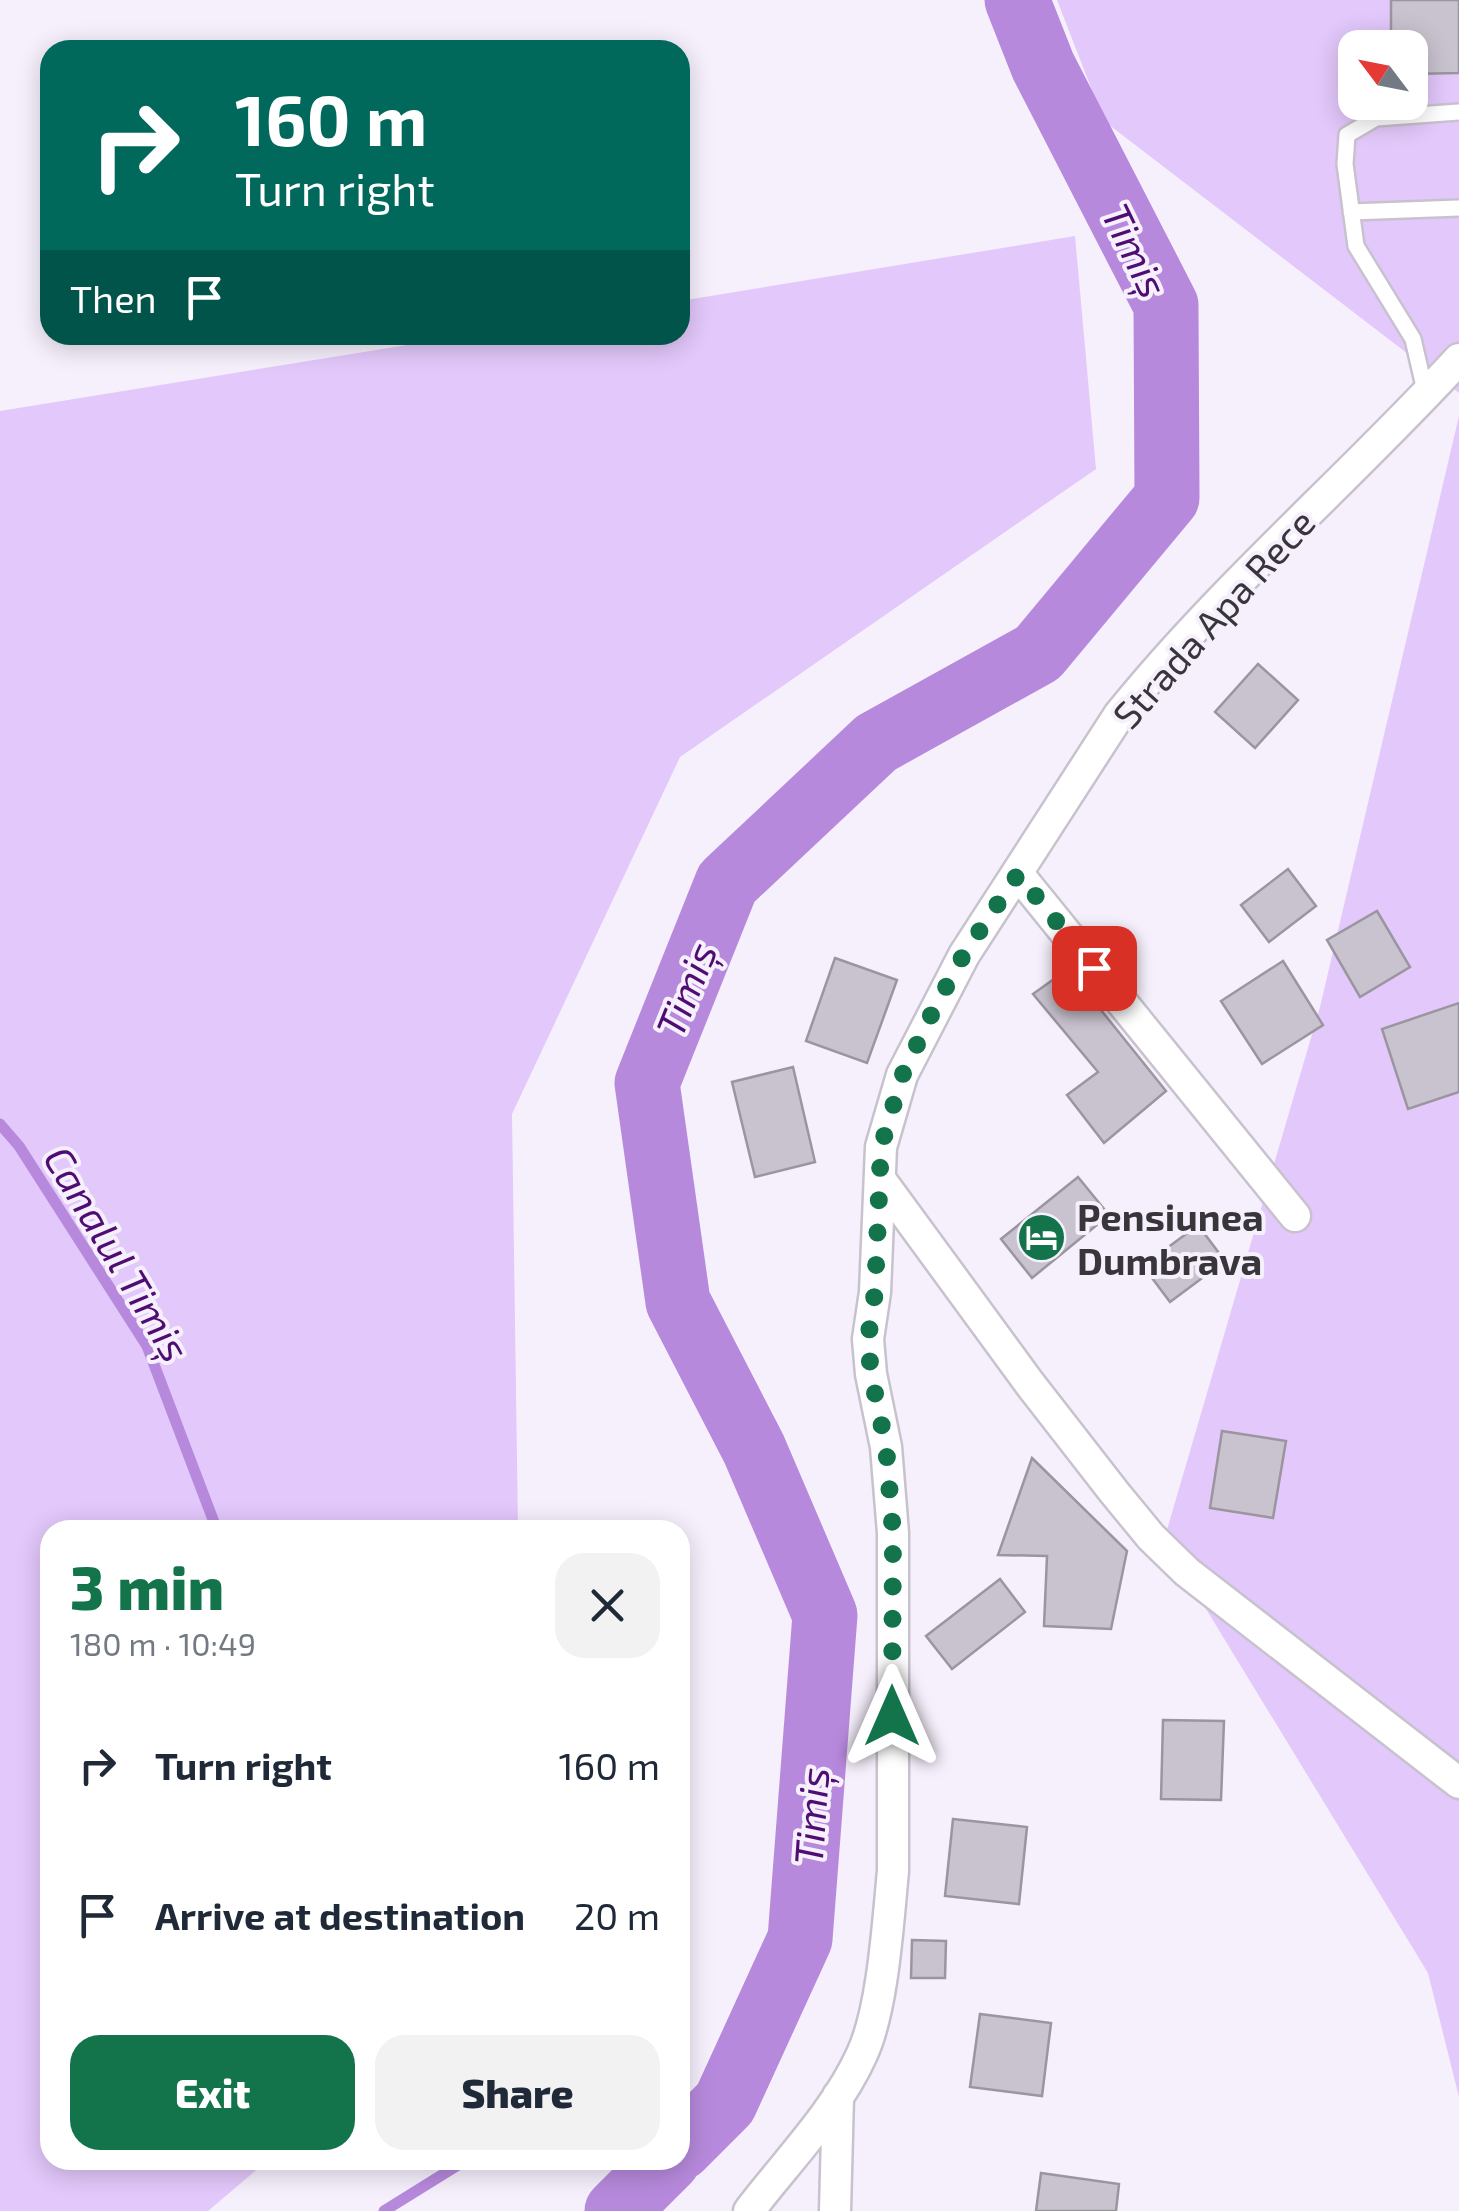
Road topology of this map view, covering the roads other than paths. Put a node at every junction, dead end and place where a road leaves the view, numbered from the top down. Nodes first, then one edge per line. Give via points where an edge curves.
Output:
1 (1459, 112) edge
2 (1459, 208) edge
3 (1352, 212) junction
4 (1459, 359) edge
5 (1426, 395) junction
6 (1018, 874) junction
7 (880, 1179) junction
8 (1295, 1216) dead end
9 (1459, 1783) edge
10 (838, 2096) junction
11 (748, 2211) edge
12 (835, 2211) edge

1 - 3 lane via 1376,118 1347,135
2 - 3 lane
3 - 5 lane via 1356,246 1413,339
4 - 5 street, Strada Apa Rece
5 - 6 street, Strada Apa Rece via 1146,682
6 - 7 street, Strada Apa Rece via 964,954 902,1076 881,1147
6 - 8 street
7 - 9 street via 1151,1537
7 - 10 street, Strada Apa Rece via 868,1339 893,1533 893,1872 867,2037
10 - 11 street, Strada Apa Rece
10 - 12 street

